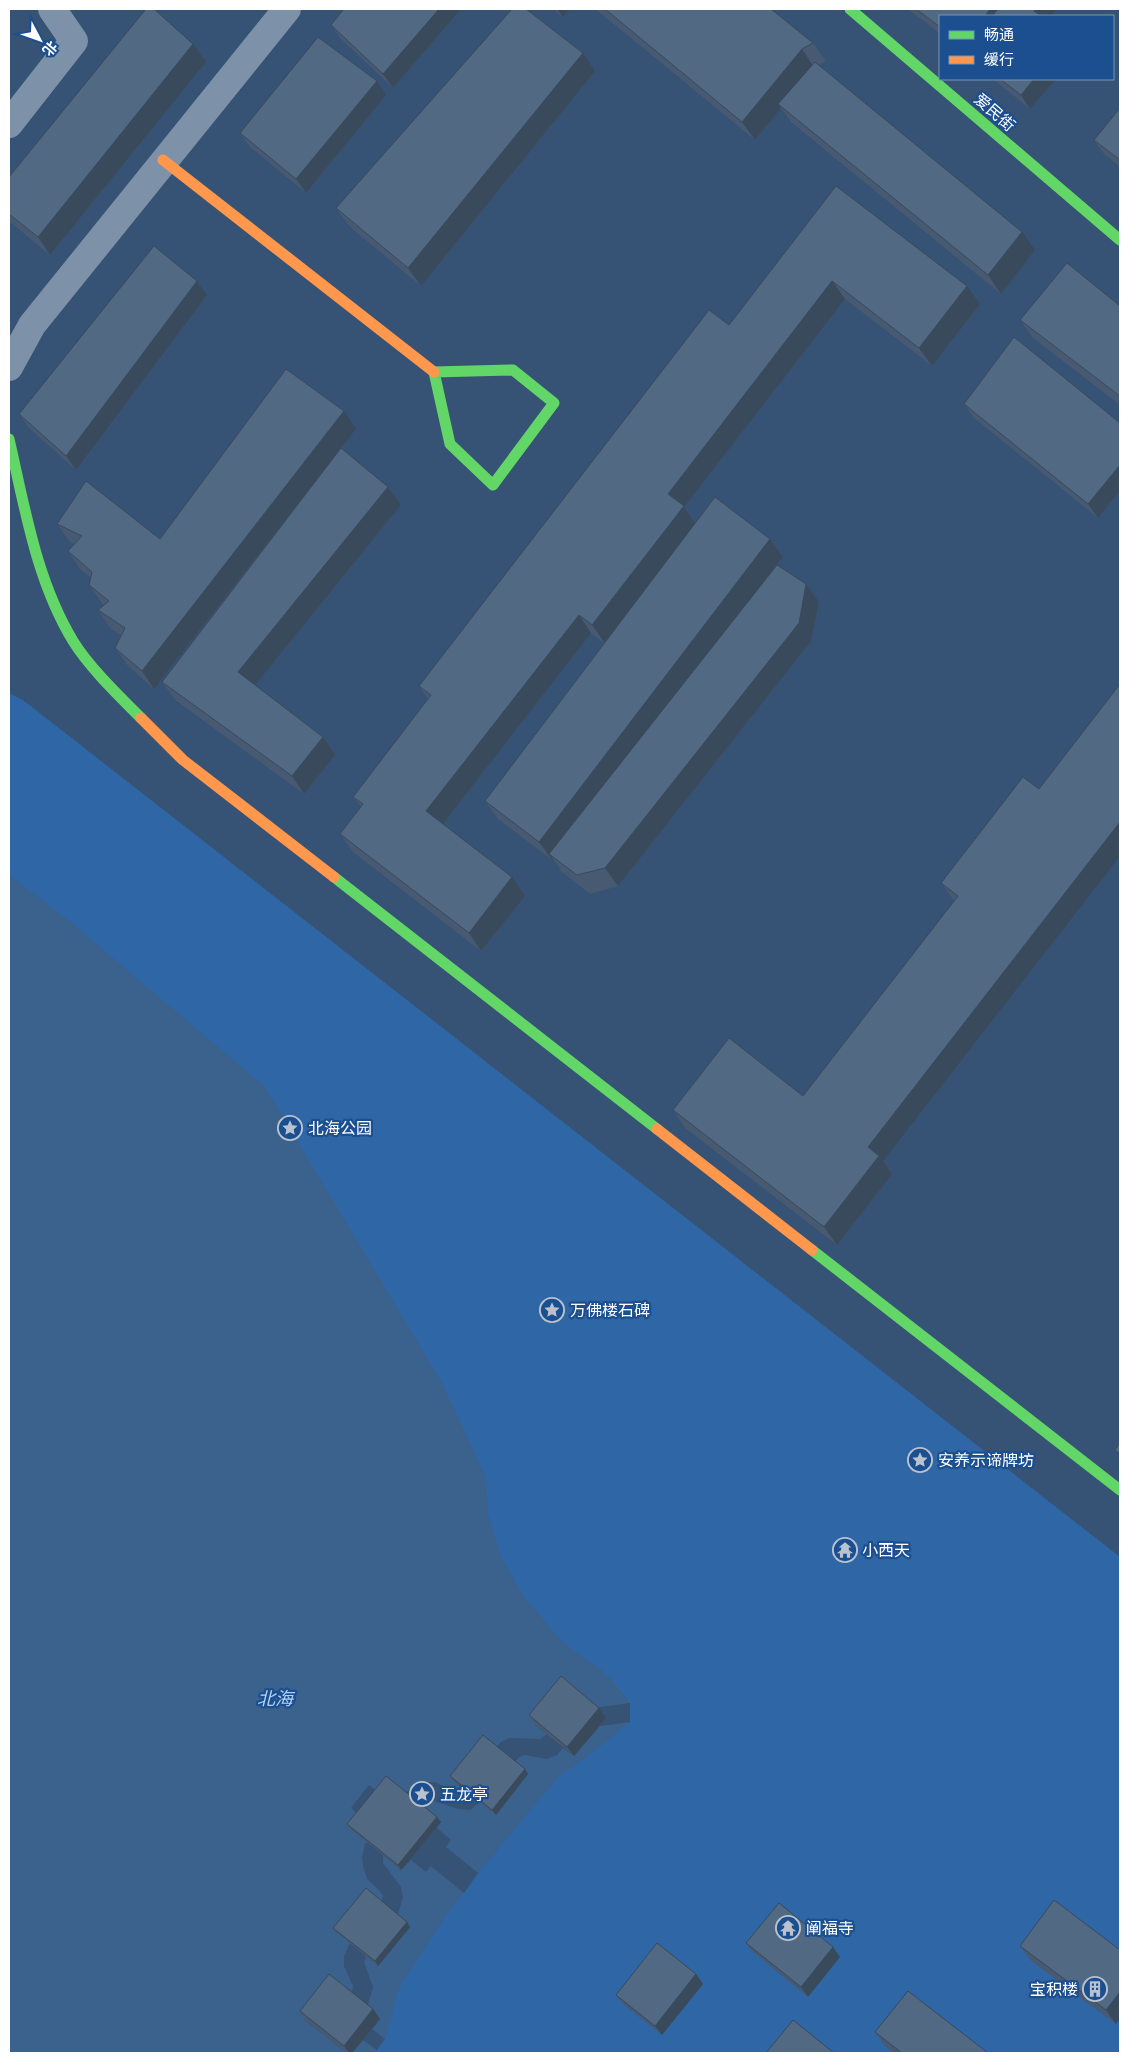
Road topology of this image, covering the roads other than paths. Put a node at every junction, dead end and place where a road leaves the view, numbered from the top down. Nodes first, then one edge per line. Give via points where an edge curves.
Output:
1 (52, 9) edge
2 (287, 9) edge
3 (850, 9) edge
4 (9, 124) edge
5 (164, 160) junction
6 (1120, 240) edge
7 (9, 366) edge
8 (434, 372) junction
9 (9, 440) edge
10 (1120, 1490) edge

1 - 4 street via 74,42
2 - 5 street
3 - 6 street, 爱民街
5 - 7 street via 32,325
5 - 8 street
8 - 8 street via 450,444 493,485 554,403 513,370
9 - 10 street via 33,544 54,607 74,643 112,690 183,760

